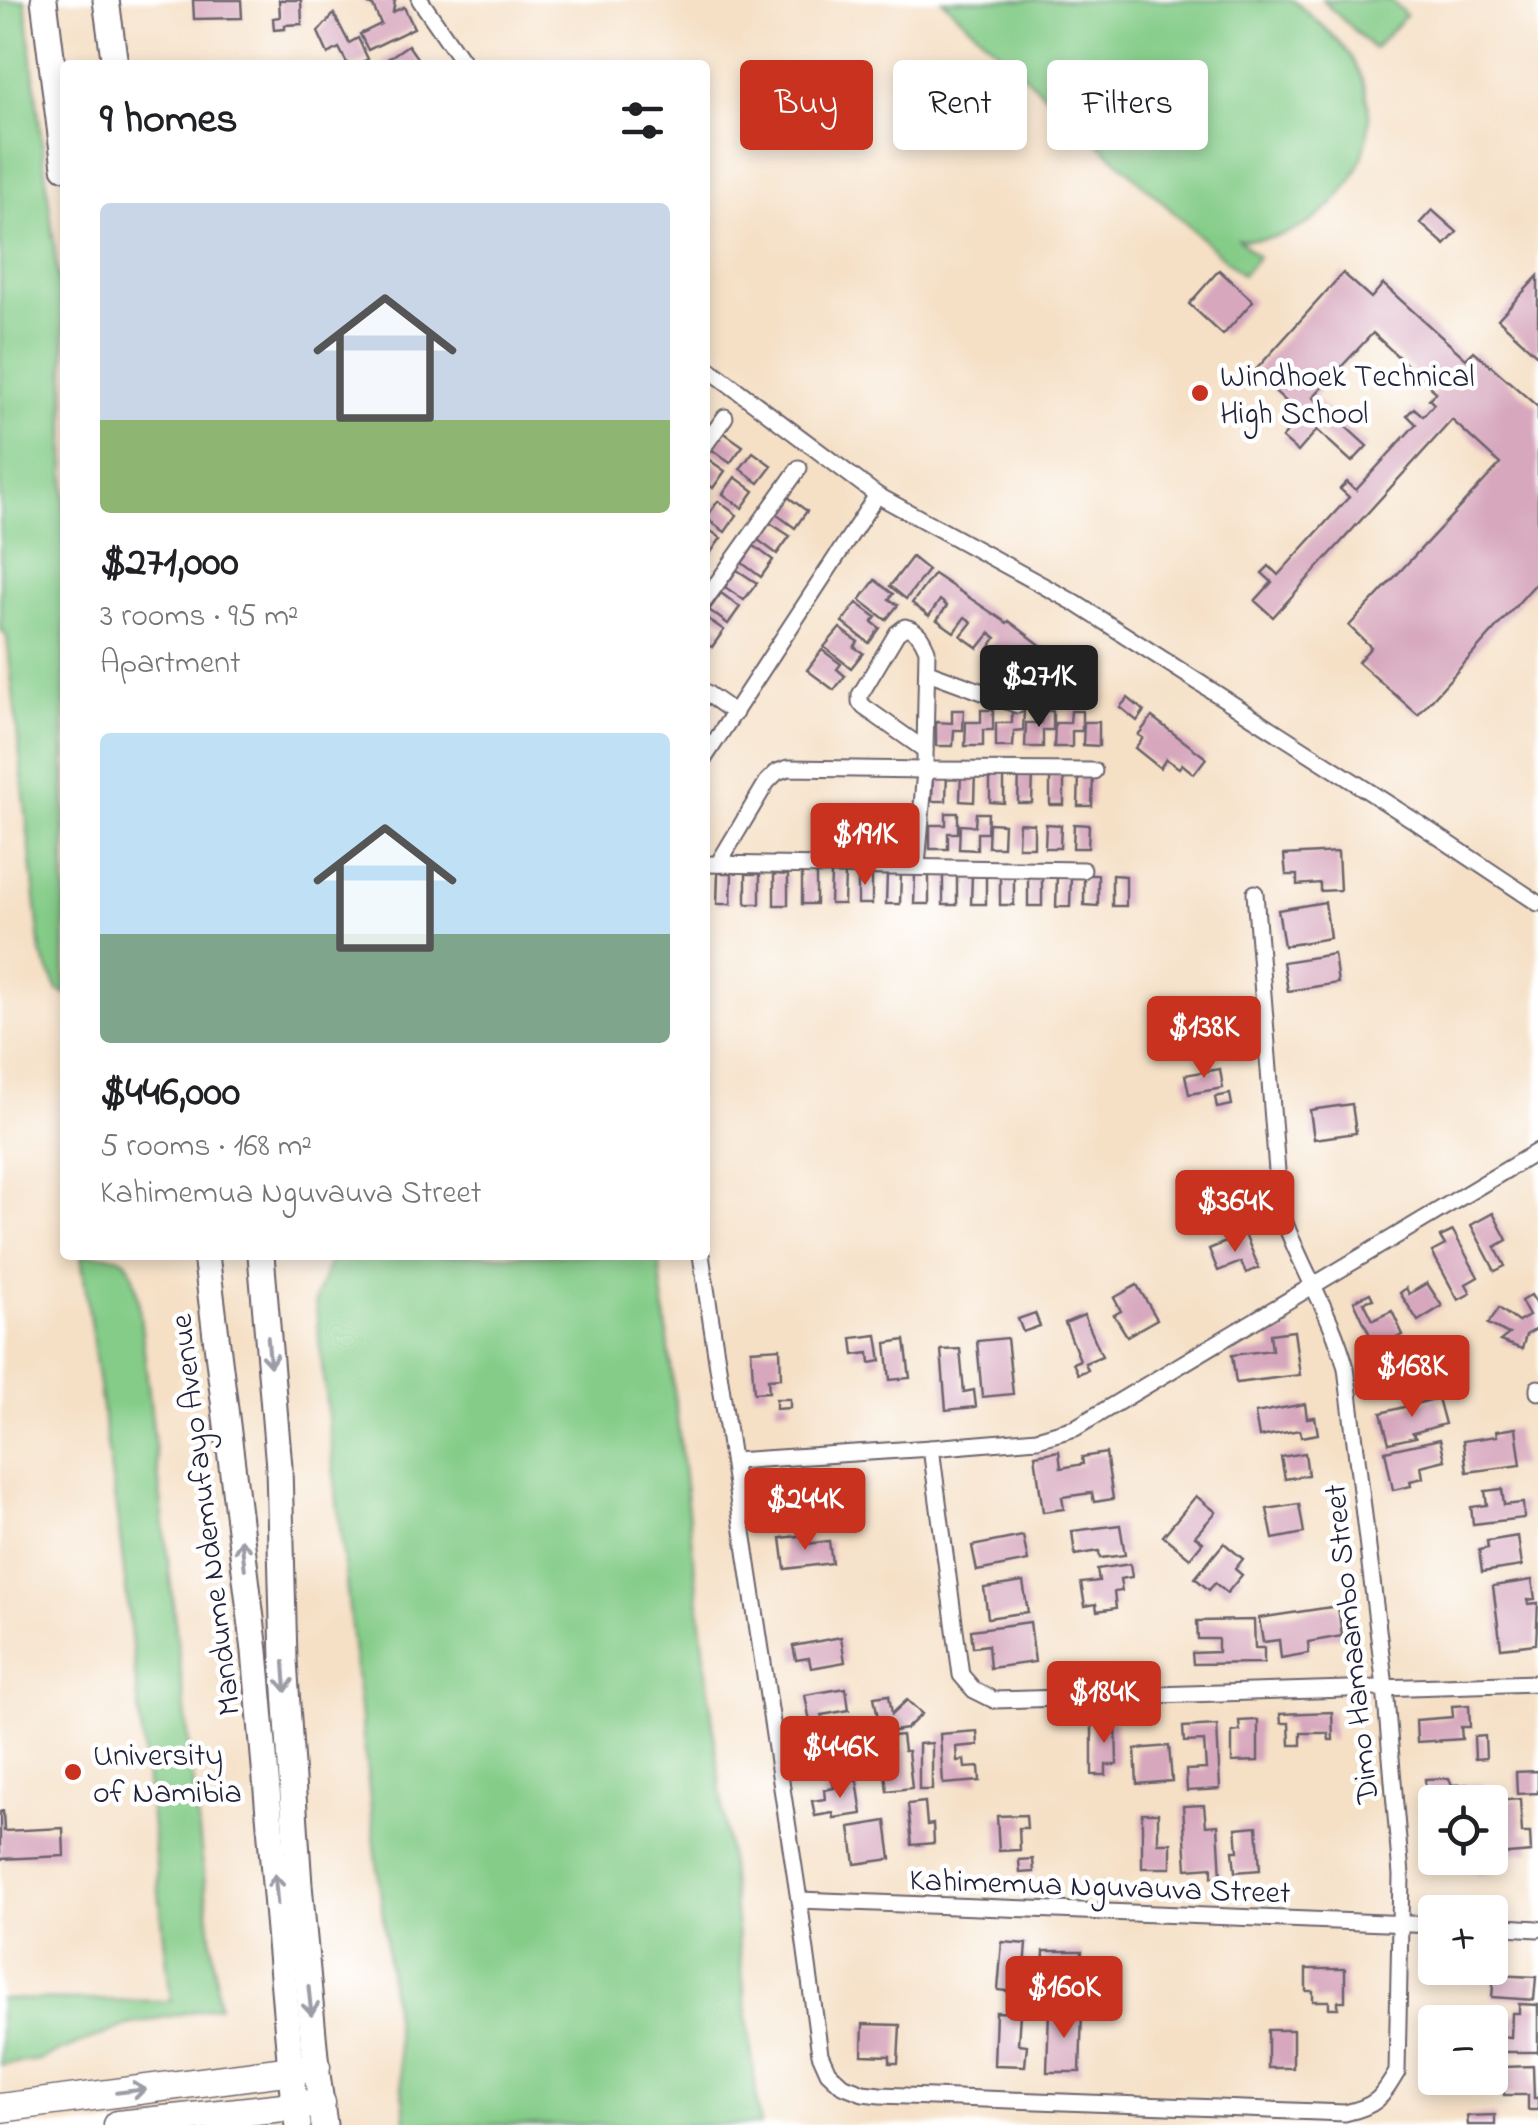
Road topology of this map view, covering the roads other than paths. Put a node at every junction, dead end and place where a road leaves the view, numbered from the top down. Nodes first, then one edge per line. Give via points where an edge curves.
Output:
1 (44, 0) edge
2 (106, 0) edge
3 (420, 0) edge
4 (113, 60) edge
5 (462, 60) edge
6 (60, 128) edge
7 (710, 370) edge
8 (725, 417) dead end
9 (710, 438) edge
10 (799, 468) dead end
11 (877, 495) junction
12 (710, 593) edge
13 (928, 672) junction
14 (710, 696) edge
15 (1018, 705) dead end
16 (735, 713) junction
17 (710, 750) edge
18 (925, 750) junction
19 (924, 770) junction
20 (1094, 771) dead end
21 (711, 864) edge
22 (917, 866) junction
23 (1083, 870) dead end
24 (1255, 893) dead end
25 (1538, 903) edge
26 (1538, 1151) edge
27 (207, 1260) edge
28 (262, 1260) edge
29 (701, 1260) edge
30 (1314, 1284) junction
31 (931, 1448) junction
32 (733, 1461) junction
33 (1538, 1683) edge
34 (1385, 1688) junction
35 (799, 1900) junction
36 (1400, 1924) junction
37 (1418, 1925) edge
38 (1508, 1927) edge
39 (1538, 1929) edge
40 (304, 2069) junction
41 (0, 2108) edge
42 (309, 2114) edge
43 (118, 2125) edge

1 - 6 main road
2 - 4 main road
3 - 5 street
7 - 11 street
8 - 9 street
10 - 12 street
11 - 16 street
11 - 25 street via 1076,602
13 - 15 street
13 - 18 street
13 - 18 street via 922,638 905,627 860,695 864,707
14 - 16 street
16 - 17 street
18 - 19 street
19 - 20 street
19 - 21 street via 777,772
19 - 22 street
21 - 22 street
22 - 23 street
24 - 30 street, Dimo Hamaambo Street via 1280,1209
26 - 30 street
40 -> 27 main road, Mandume Ndemufayo Avenue
28 -> 40 main road, Mandume Ndemufayo Avenue via 279,1467
29 - 32 street
30 - 31 street via 1075,1428 1037,1439
30 - 34 street, Dimo Hamaambo Street via 1346,1368
31 - 32 street
31 - 34 street via 961,1674 974,1690 994,1700
32 - 35 street
33 - 34 street
34 - 36 street, Dimo Hamaambo Street
35 - 36 street, Kahimemua Nguvauva Street
35 - 36 street via 820,2054 842,2084 880,2095 1345,2113 1368,2108 1397,2072
36 - 37 street, Kahimemua Nguvauva Street
38 - 39 street
41 -> 40 highway
40 - 42 main road, Mandume Ndemufayo Avenue
42 - 43 highway

